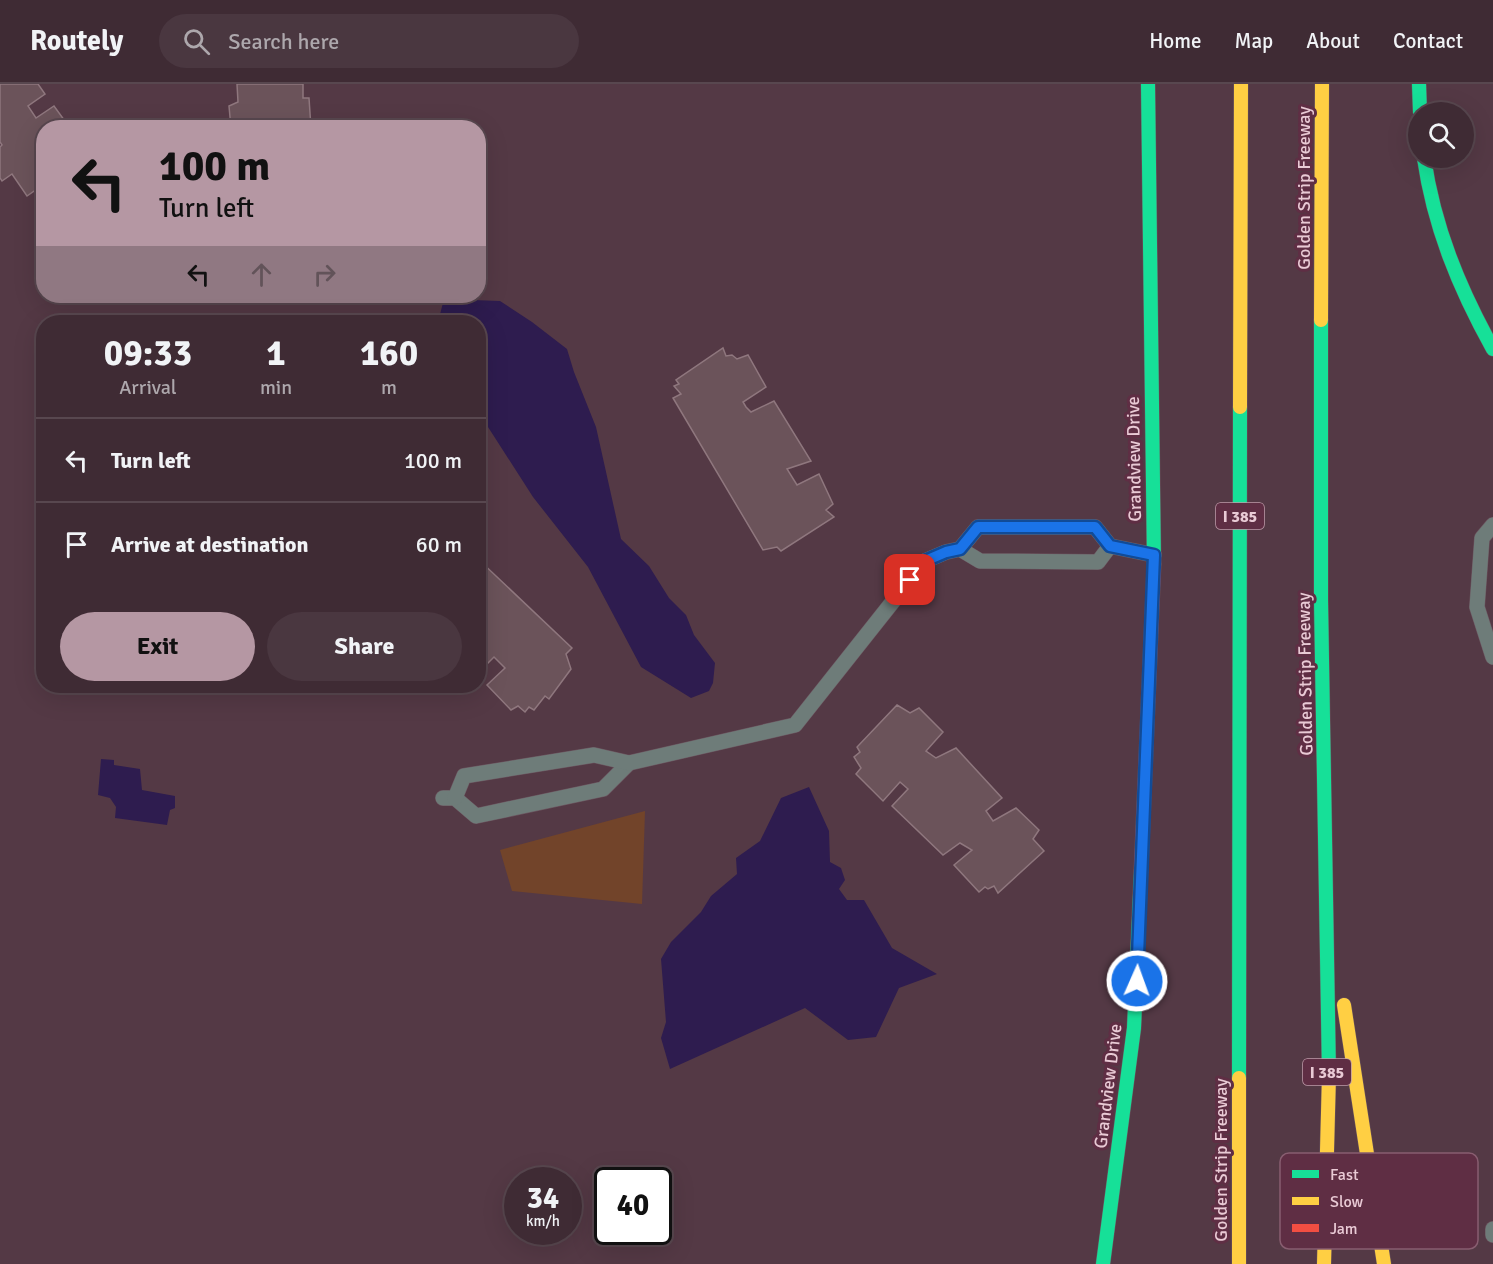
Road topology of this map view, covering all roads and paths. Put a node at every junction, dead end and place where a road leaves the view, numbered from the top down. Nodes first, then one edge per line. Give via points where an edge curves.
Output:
1 (1148, 84) edge
2 (1241, 84) edge
3 (1322, 84) edge
4 (1419, 84) edge
5 (1420, 102) edge
6 (1426, 168) edge
7 (1493, 349) edge
8 (1493, 525) edge
9 (1110, 546) junction
10 (960, 549) junction
11 (1154, 555) junction
12 (1493, 657) edge
13 (629, 764) junction
14 (1327, 879) junction
15 (1239, 948) junction
16 (1226, 1135) dead end
17 (1328, 1153) edge
18 (1366, 1153) edge
19 (1493, 1229) edge
20 (1493, 1235) edge
21 (1325, 1249) edge
22 (1382, 1249) edge
23 (1103, 1264) edge
24 (1239, 1264) edge
25 (1324, 1264) edge
26 (1384, 1264) edge

1 - 11 main road, Grandview Drive
2 - 15 main road, Golden Strip Freeway / I 385
3 - 14 main road, Golden Strip Freeway / I 385 via 1321,600
4 - 5 main road
6 - 7 main road via 1434,212 1458,282
8 - 12 lane via 1482,538 1477,607
9 - 10 lane via 1098,562 980,561
9 - 10 lane via 1095,527 978,527
9 - 11 lane
10 - 13 lane via 925,561 795,725
11 - 23 main road, Grandview Drive via 1134,1028
13 - 13 lane via 603,789 476,816 449,798 464,776 594,754
14 - 17 main road, Golden Strip Freeway / I 385
14 - 18 main road
15 - 16 main road
15 - 24 main road, Golden Strip Freeway / I 385
19 - 20 lane
21 - 25 main road, Golden Strip Freeway / I 385
22 - 26 main road

